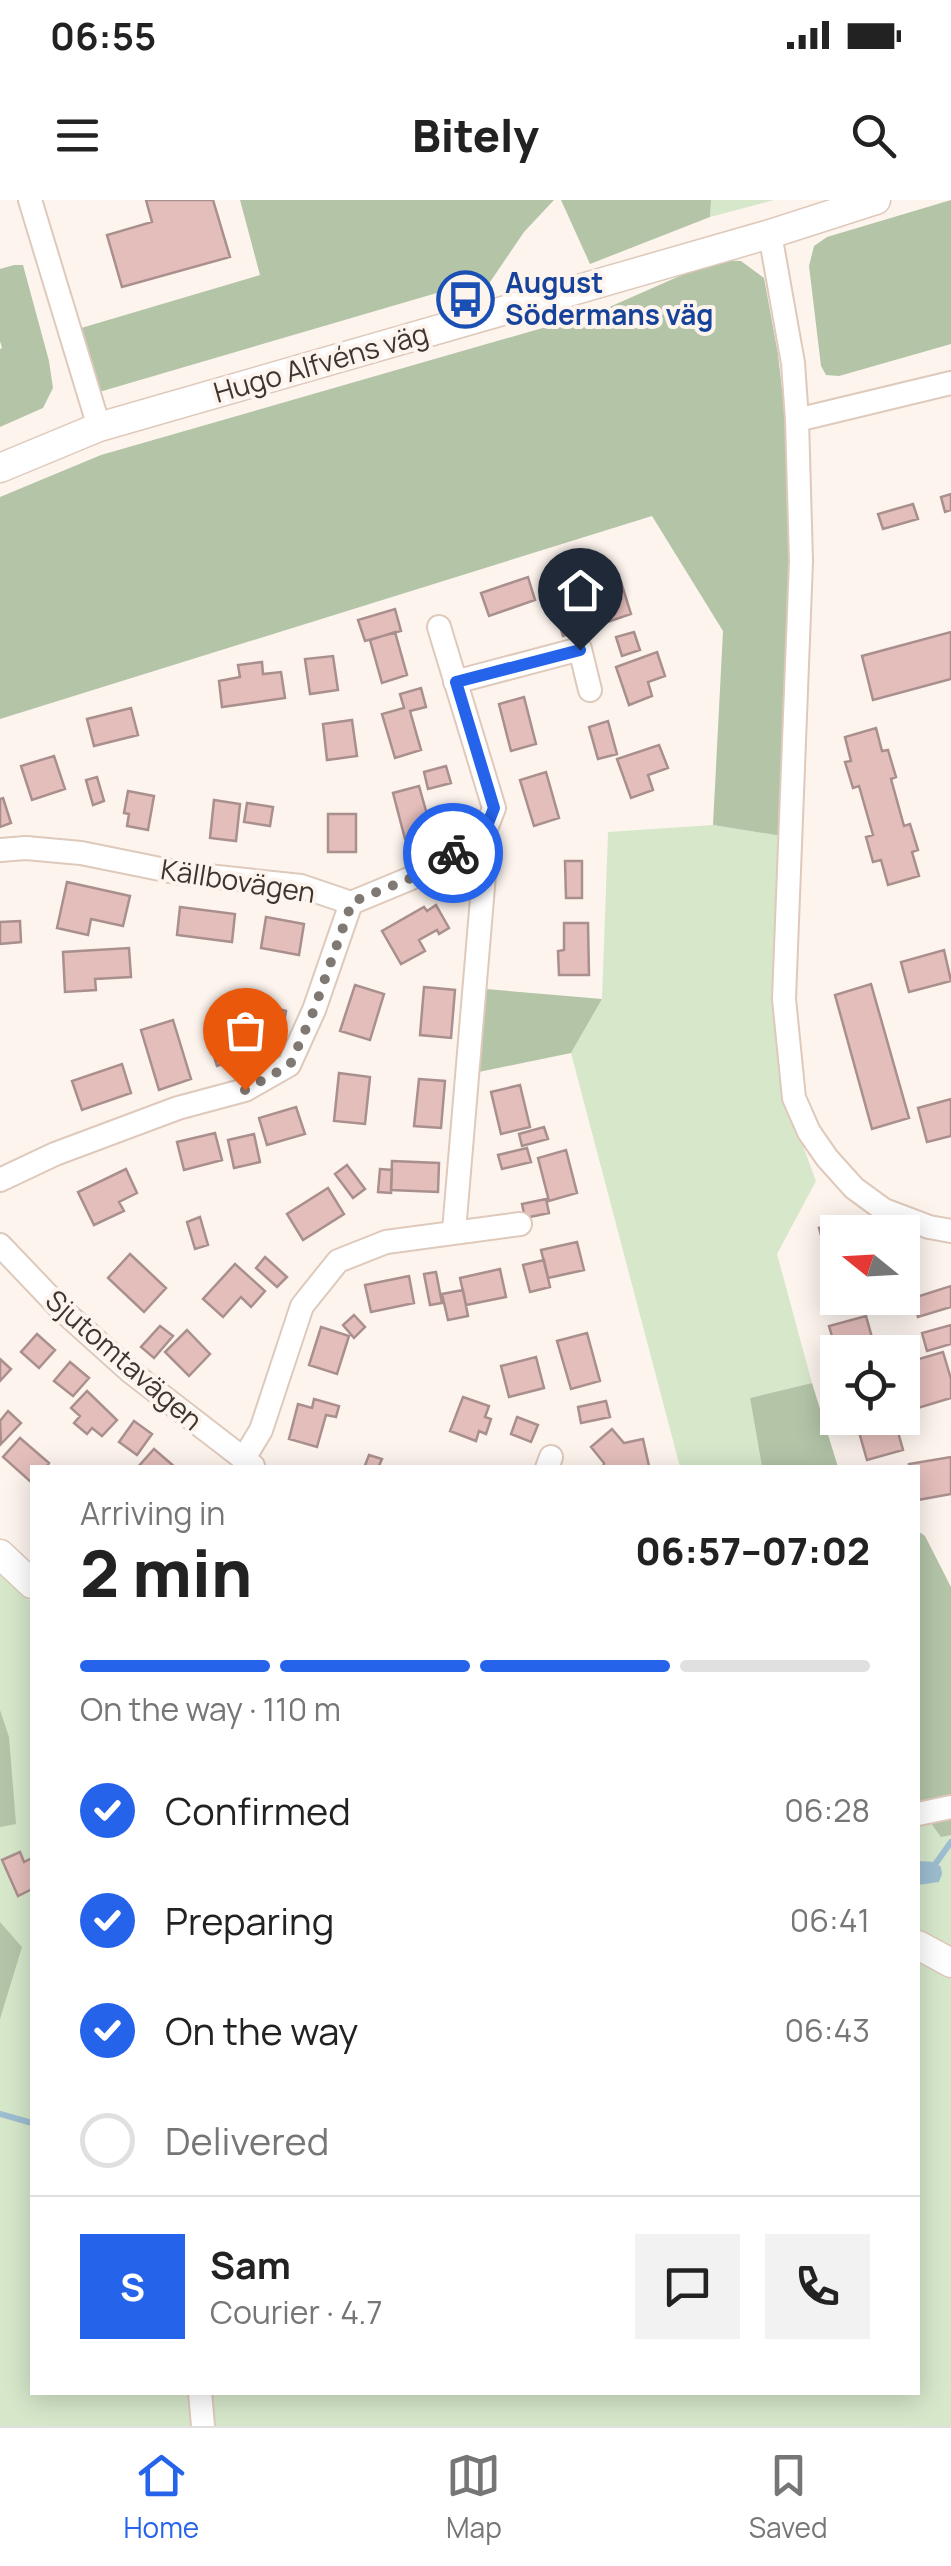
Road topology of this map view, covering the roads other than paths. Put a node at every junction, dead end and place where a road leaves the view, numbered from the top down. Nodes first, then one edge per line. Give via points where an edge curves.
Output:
1 (30, 200) edge
2 (876, 200) edge
3 (770, 234) junction
4 (951, 384) edge
5 (797, 420) junction
6 (99, 427) junction
7 (0, 468) edge
8 (439, 627) dead end
9 (456, 682) junction
10 (590, 690) dead end
11 (483, 836) junction
12 (0, 850) edge
13 (352, 902) junction
14 (0, 1180) edge
15 (520, 1224) dead end
16 (454, 1231) junction
17 (951, 1231) edge
18 (0, 1245) edge
19 (249, 1464) edge
20 (0, 1554) edge
21 (30, 1582) edge
22 (951, 1807) edge
23 (920, 1814) edge
24 (920, 1947) edge
25 (951, 1962) edge
26 (200, 2395) edge
27 (203, 2426) edge

1 - 6 street
2 - 3 street, Hugo Alfvéns väg
3 - 5 street
3 - 6 street, Hugo Alfvéns väg
4 - 5 street
5 - 17 street via 801,561 784,998 794,1098 818,1145 854,1188 884,1210
6 - 7 street, Hugo Alfvéns väg
8 - 9 street
9 - 10 street via 580,650
9 - 11 street via 494,808
11 - 13 street, Källbovägen via 409,879
11 - 16 street
12 - 13 street, Källbovägen via 81,853 180,873 301,886
13 - 14 street via 290,1065 245,1090 178,1108
15 - 16 street
16 - 19 street via 386,1242 338,1260 302,1306
18 - 19 street, Sjutomtavägen via 132,1372
20 - 21 street
22 - 23 street
24 - 25 street
26 - 27 street

